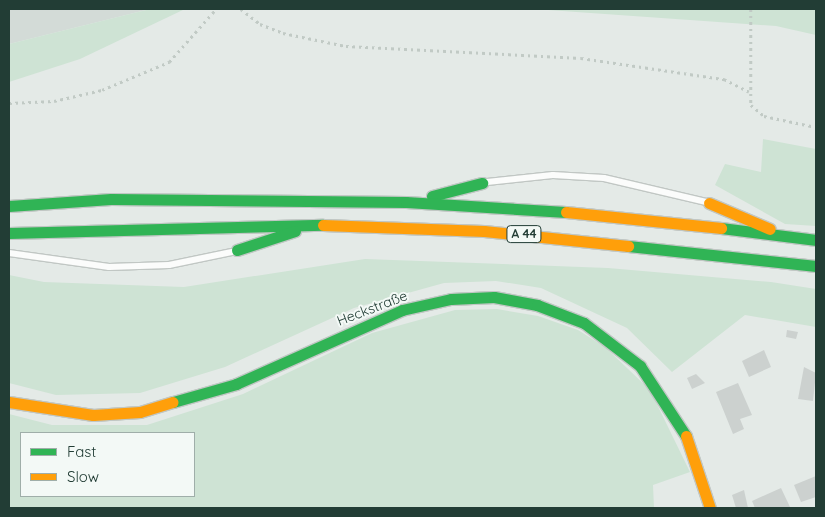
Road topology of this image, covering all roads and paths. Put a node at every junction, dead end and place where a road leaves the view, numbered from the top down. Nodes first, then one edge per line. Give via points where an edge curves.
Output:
1 (216, 9) edge
2 (241, 9) edge
3 (751, 9) edge
4 (749, 92) junction
5 (9, 103) edge
6 (816, 127) edge
7 (482, 183) joint
8 (406, 202) junction
9 (709, 203) joint
10 (9, 206) edge
11 (310, 226) junction
12 (9, 233) edge
13 (782, 235) junction
14 (816, 240) edge
15 (237, 250) joint
16 (9, 253) edge
17 (816, 266) edge
18 (9, 402) edge
19 (710, 508) edge

1 - 5 path via 169,62 102,90 54,101
2 - 4 path via 260,24 283,33 346,46 581,58 724,79
3 - 4 path
4 - 6 path via 751,105 764,116
7 - 8 main road
7 - 9 lane via 553,175 604,178
8 - 10 main road, A 44 via 111,199
8 - 13 main road, A 44 via 622,216
9 - 13 main road via 740,213
11 - 12 main road, A 44
11 - 15 main road
11 - 17 main road, A 44 via 493,232
13 - 14 main road, A 44
15 - 16 lane via 169,265 109,268
18 - 19 main road, Heckstraße via 93,415 140,412 236,384 402,310 451,300 494,297 537,304 584,323 640,366 684,430

